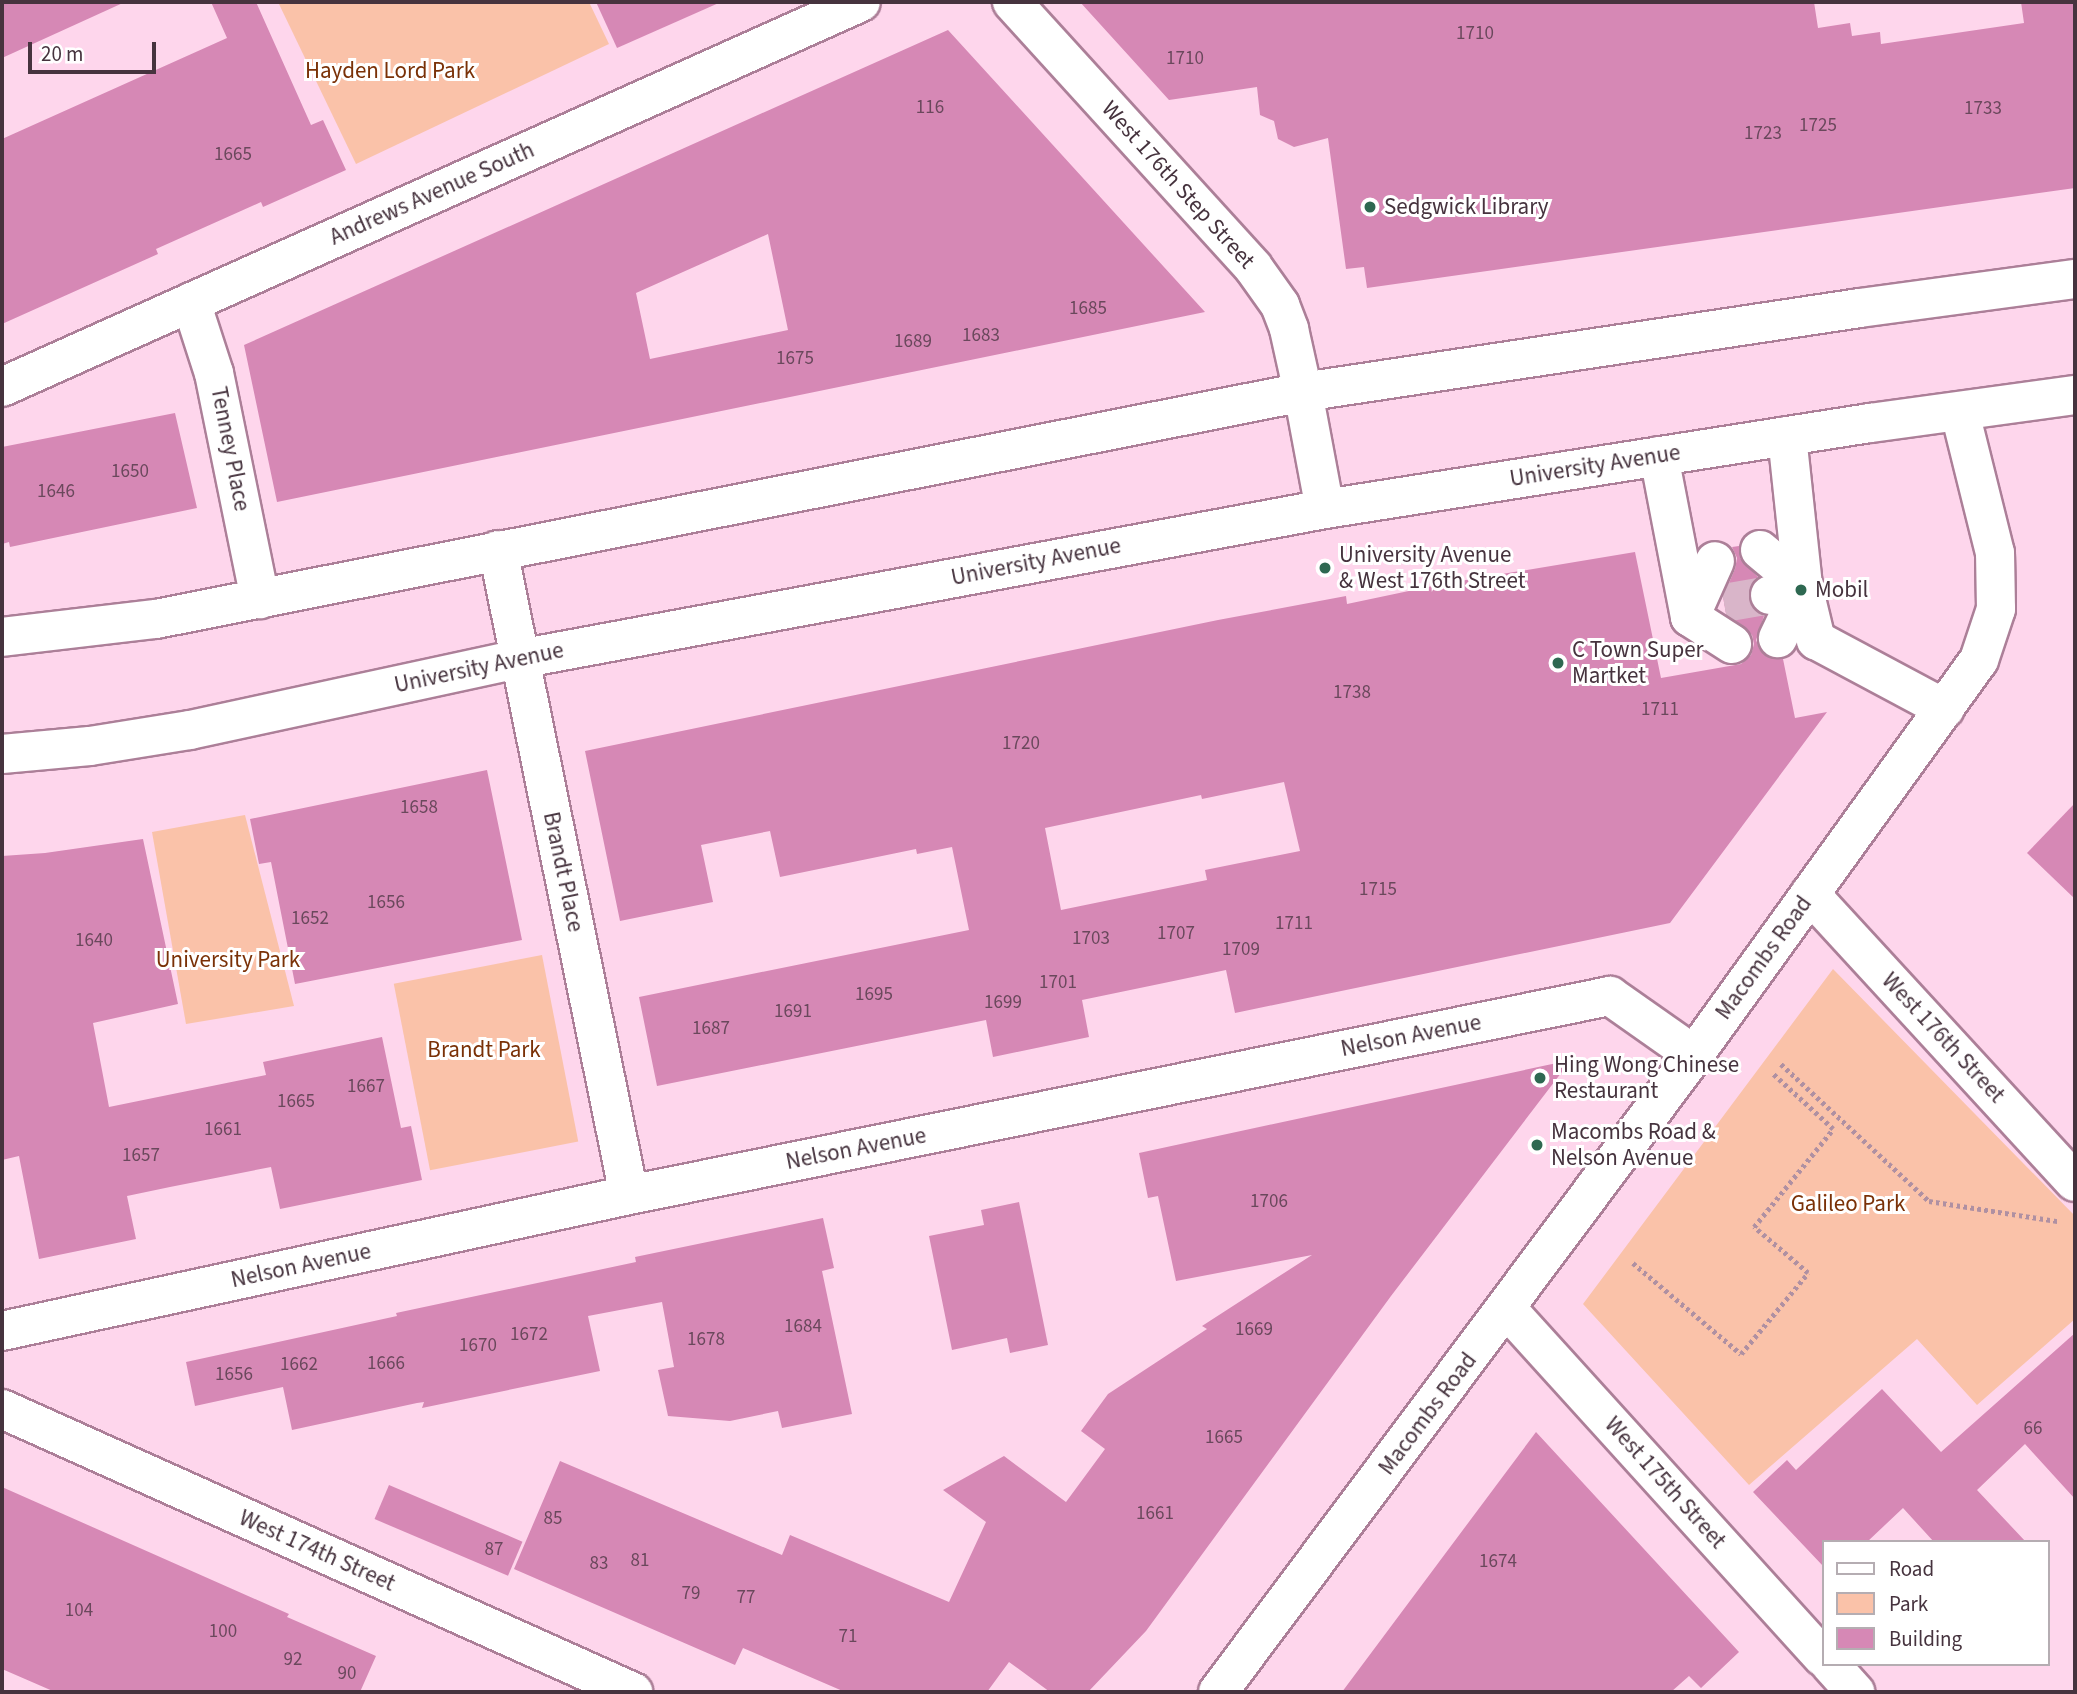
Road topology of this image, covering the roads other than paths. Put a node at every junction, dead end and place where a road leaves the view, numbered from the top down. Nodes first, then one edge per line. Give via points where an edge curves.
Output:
1 (861, 2) edge
2 (1012, 2) edge
3 (2075, 279) edge
4 (191, 302) junction
5 (2, 387) edge
6 (1303, 392) junction
7 (2075, 395) edge
8 (1960, 413) junction
9 (1787, 436) junction
10 (1659, 456) junction
11 (1325, 509) junction
12 (498, 550) junction
13 (1760, 550) dead end
14 (1715, 561) dead end
15 (1786, 590) junction
16 (260, 599) junction
17 (1724, 603) tunnel mouth
18 (1690, 617) junction
19 (2, 637) edge
20 (1778, 639) dead end
21 (1732, 644) tunnel mouth
22 (519, 659) junction
23 (1945, 709) junction
24 (2, 754) edge
25 (1810, 894) junction
26 (1694, 1055) junction
27 (2075, 1182) edge
28 (629, 1195) junction
29 (1507, 1309) junction
30 (2, 1331) edge
31 (2, 1409) edge
32 (1822, 1656) edge
33 (1832, 1666) edge
34 (633, 1692) edge
35 (1218, 1692) edge
36 (1855, 1692) edge

1 - 4 street, Andrews Avenue South
2 - 6 street, West 176th Step Street via 1253,267 1280,305
3 - 6 street
4 - 5 street, Andrews Avenue South
4 - 16 street, Tenney Place via 214,373
6 - 11 street
6 - 12 street
7 - 8 street, University Avenue
8 - 9 street, University Avenue
8 - 23 street, Macombs Road via 1995,553 1996,609 1979,660
9 - 10 street, University Avenue
9 - 15 street
10 - 11 street, University Avenue
10 - 18 street
11 - 22 street, University Avenue
12 - 16 street
12 - 22 street, Brandt Place
13 - 15 street
14 - 18 street
15 - 20 street
15 - 23 street via 1816,640
16 - 19 street via 156,619
17 - 18 street
18 - 21 street
22 - 24 street, University Avenue via 190,730
22 - 28 street, Brandt Place
23 - 25 street, Macombs Road
25 - 26 street, Macombs Road
25 - 27 street, West 176th Street
26 - 28 street, Nelson Avenue via 1610,996
26 - 29 street, Macombs Road
28 - 30 street, Nelson Avenue
29 - 32 street, West 175th Street
29 - 35 street, Macombs Road
31 - 34 street, West 174th Street
33 - 36 street

